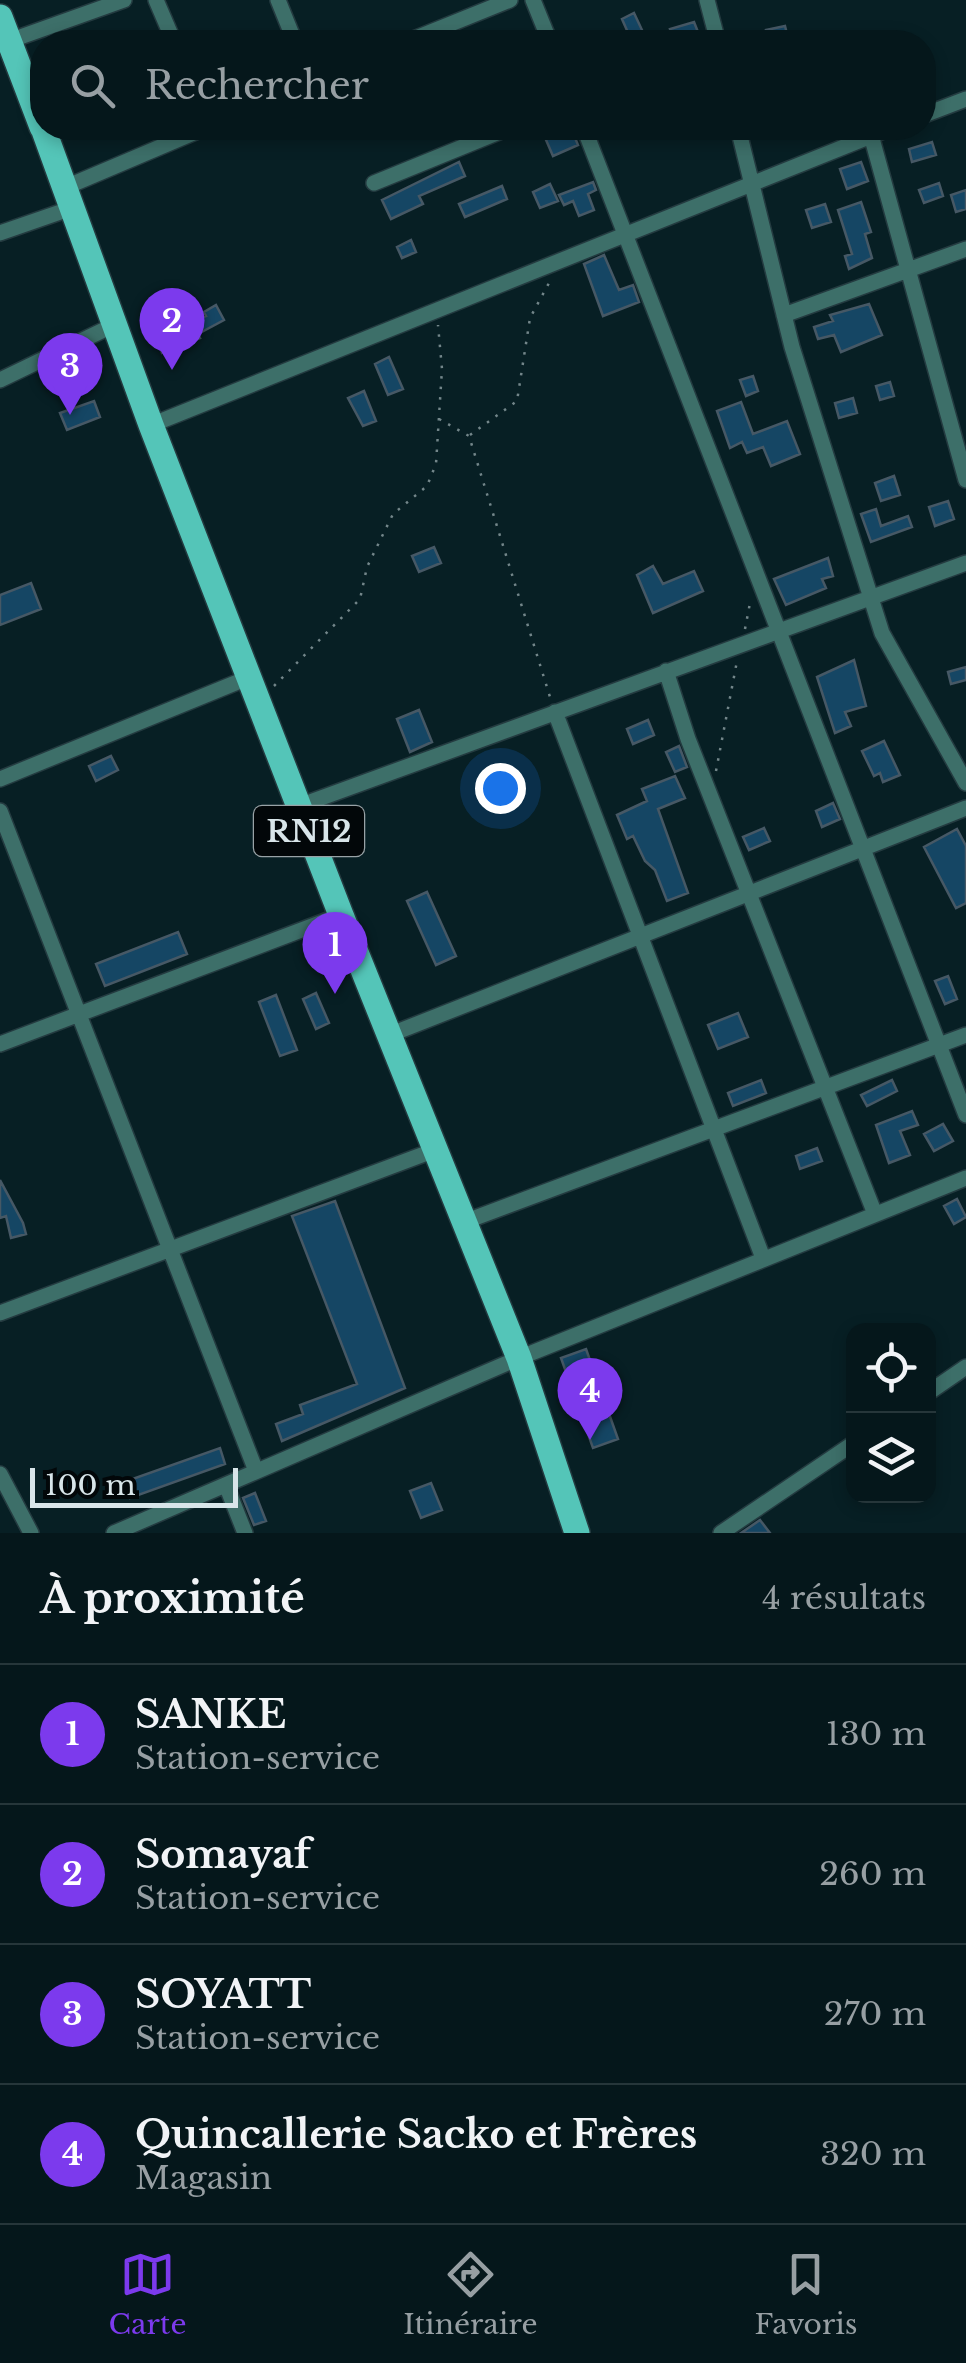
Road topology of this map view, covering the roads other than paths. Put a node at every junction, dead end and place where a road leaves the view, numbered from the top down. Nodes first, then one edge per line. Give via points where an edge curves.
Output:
1 (124, 0) edge
2 (156, 0) edge
3 (278, 0) edge
4 (510, 0) edge
5 (534, 0) edge
6 (708, 0) edge
7 (5, 29) edge
8 (169, 30) edge
9 (290, 30) edge
10 (436, 30) edge
11 (545, 30) edge
12 (714, 30) edge
13 (30, 93) edge
14 (966, 99) edge
15 (936, 110) edge
16 (48, 140) edge
17 (182, 140) edge
18 (480, 140) edge
19 (589, 140) edge
20 (741, 140) edge
21 (857, 140) edge
22 (871, 140) edge
23 (751, 180) junction
24 (374, 183) dead end
25 (69, 198) junction
26 (625, 232) junction
27 (0, 233) edge
28 (966, 249) edge
29 (908, 270) junction
30 (784, 315) junction
31 (116, 324) junction
32 (0, 380) edge
33 (151, 425) junction
34 (966, 480) edge
35 (966, 563) edge
36 (870, 595) junction
37 (778, 629) junction
38 (666, 670) junction
39 (250, 677) junction
40 (555, 712) junction
41 (0, 779) edge
42 (966, 783) edge
43 (299, 806) junction
44 (966, 808) edge
45 (0, 811) edge
46 (863, 848) junction
47 (748, 894) junction
48 (341, 916) junction
49 (640, 936) junction
50 (79, 1014) junction
51 (389, 1035) junction
52 (966, 1035) edge
53 (0, 1044) edge
54 (939, 1046) junction
55 (826, 1089) junction
56 (966, 1115) edge
57 (715, 1132) junction
58 (435, 1150) junction
59 (966, 1178) edge
60 (875, 1214) junction
61 (464, 1222) junction
62 (170, 1249) junction
63 (763, 1258) junction
64 (0, 1313) edge
65 (518, 1358) junction
66 (966, 1367) edge
67 (936, 1387) edge
68 (846, 1448) edge
69 (256, 1472) junction
70 (0, 1474) edge
71 (226, 1485) junction
72 (31, 1533) edge
73 (114, 1533) edge
74 (244, 1533) edge
75 (577, 1533) edge
76 (721, 1533) edge

1 - 7 street
2 - 8 street
3 - 9 street
4 - 10 street
5 - 11 street
6 - 12 street
7 - 13 main road, RN12
14 - 15 street
16 - 25 main road, RN12
17 - 25 street
18 - 24 street
19 - 26 street
20 - 23 street
21 - 23 street
22 - 29 street
23 - 26 street
23 - 30 street
25 - 27 street
25 - 31 main road, RN12
26 - 33 street
26 - 37 street
28 - 29 street
29 - 30 street
29 - 34 street
30 - 36 street
31 - 32 street
31 - 33 main road, RN12
33 - 39 main road, RN12
35 - 36 street
36 - 37 street
36 - 42 street via 882,633
37 - 38 street
37 - 46 street
38 - 40 street
38 - 47 street
39 - 41 street
39 - 43 main road, RN12
40 - 43 street
40 - 49 street
43 - 48 main road, RN12
44 - 46 street
45 - 50 street
46 - 47 street
46 - 54 street
47 - 49 street
47 - 55 street
48 - 50 street
48 - 51 main road, RN12
49 - 51 street
49 - 57 street
50 - 53 street
50 - 62 street
51 - 58 main road, RN12
52 - 54 street
54 - 55 street
54 - 56 street
55 - 57 street
55 - 60 street
57 - 61 street
57 - 63 street
58 - 61 main road, RN12
58 - 62 street
59 - 60 street
60 - 63 street
61 - 65 main road, RN12
62 - 64 street
62 - 69 street
63 - 65 street
65 - 69 street
65 - 75 main road, RN12
66 - 67 street
68 - 76 street
69 - 71 street
70 - 72 street
71 - 73 street
71 - 74 street

